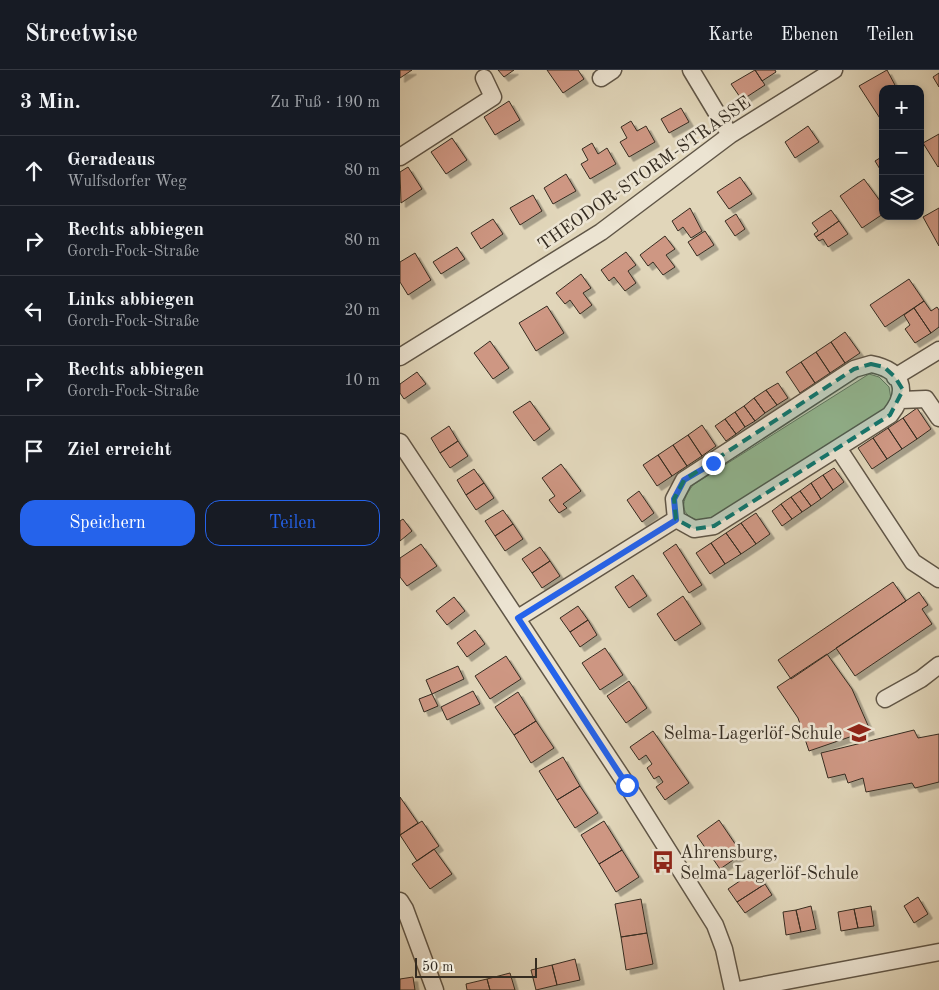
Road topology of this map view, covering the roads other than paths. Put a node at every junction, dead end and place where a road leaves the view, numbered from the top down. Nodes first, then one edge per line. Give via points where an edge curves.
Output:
1 (691, 70) edge
2 (834, 70) edge
3 (484, 78) dead end
4 (730, 135) junction
5 (400, 157) edge
6 (939, 350) edge
7 (400, 357) edge
8 (895, 377) junction
9 (901, 400) junction
10 (939, 418) edge
11 (400, 442) edge
12 (838, 448) junction
13 (676, 520) junction
14 (939, 579) edge
15 (518, 618) junction
16 (939, 665) edge
17 (885, 699) dead end
18 (400, 901) edge
19 (939, 952) edge
20 (773, 987) edge
21 (435, 990) edge
22 (733, 990) edge
23 (738, 990) edge

1 - 4 street
2 - 4 street, THEODOR-STORM-STRASSE
3 - 5 street via 493,97
4 - 7 street, THEODOR-STORM-STRASSE via 601,232
6 - 8 street
8 - 9 street via 903,390
8 - 13 street via 884,367 871,364 854,369 684,480 674,499
9 - 10 street via 926,399
9 - 12 street via 890,415
11 - 15 street
12 - 13 street via 714,526 694,529
12 - 14 street via 913,562
13 - 15 street
15 - 22 street via 715,926
16 - 17 street via 921,680
18 - 21 street
19 - 20 street
20 - 23 street

